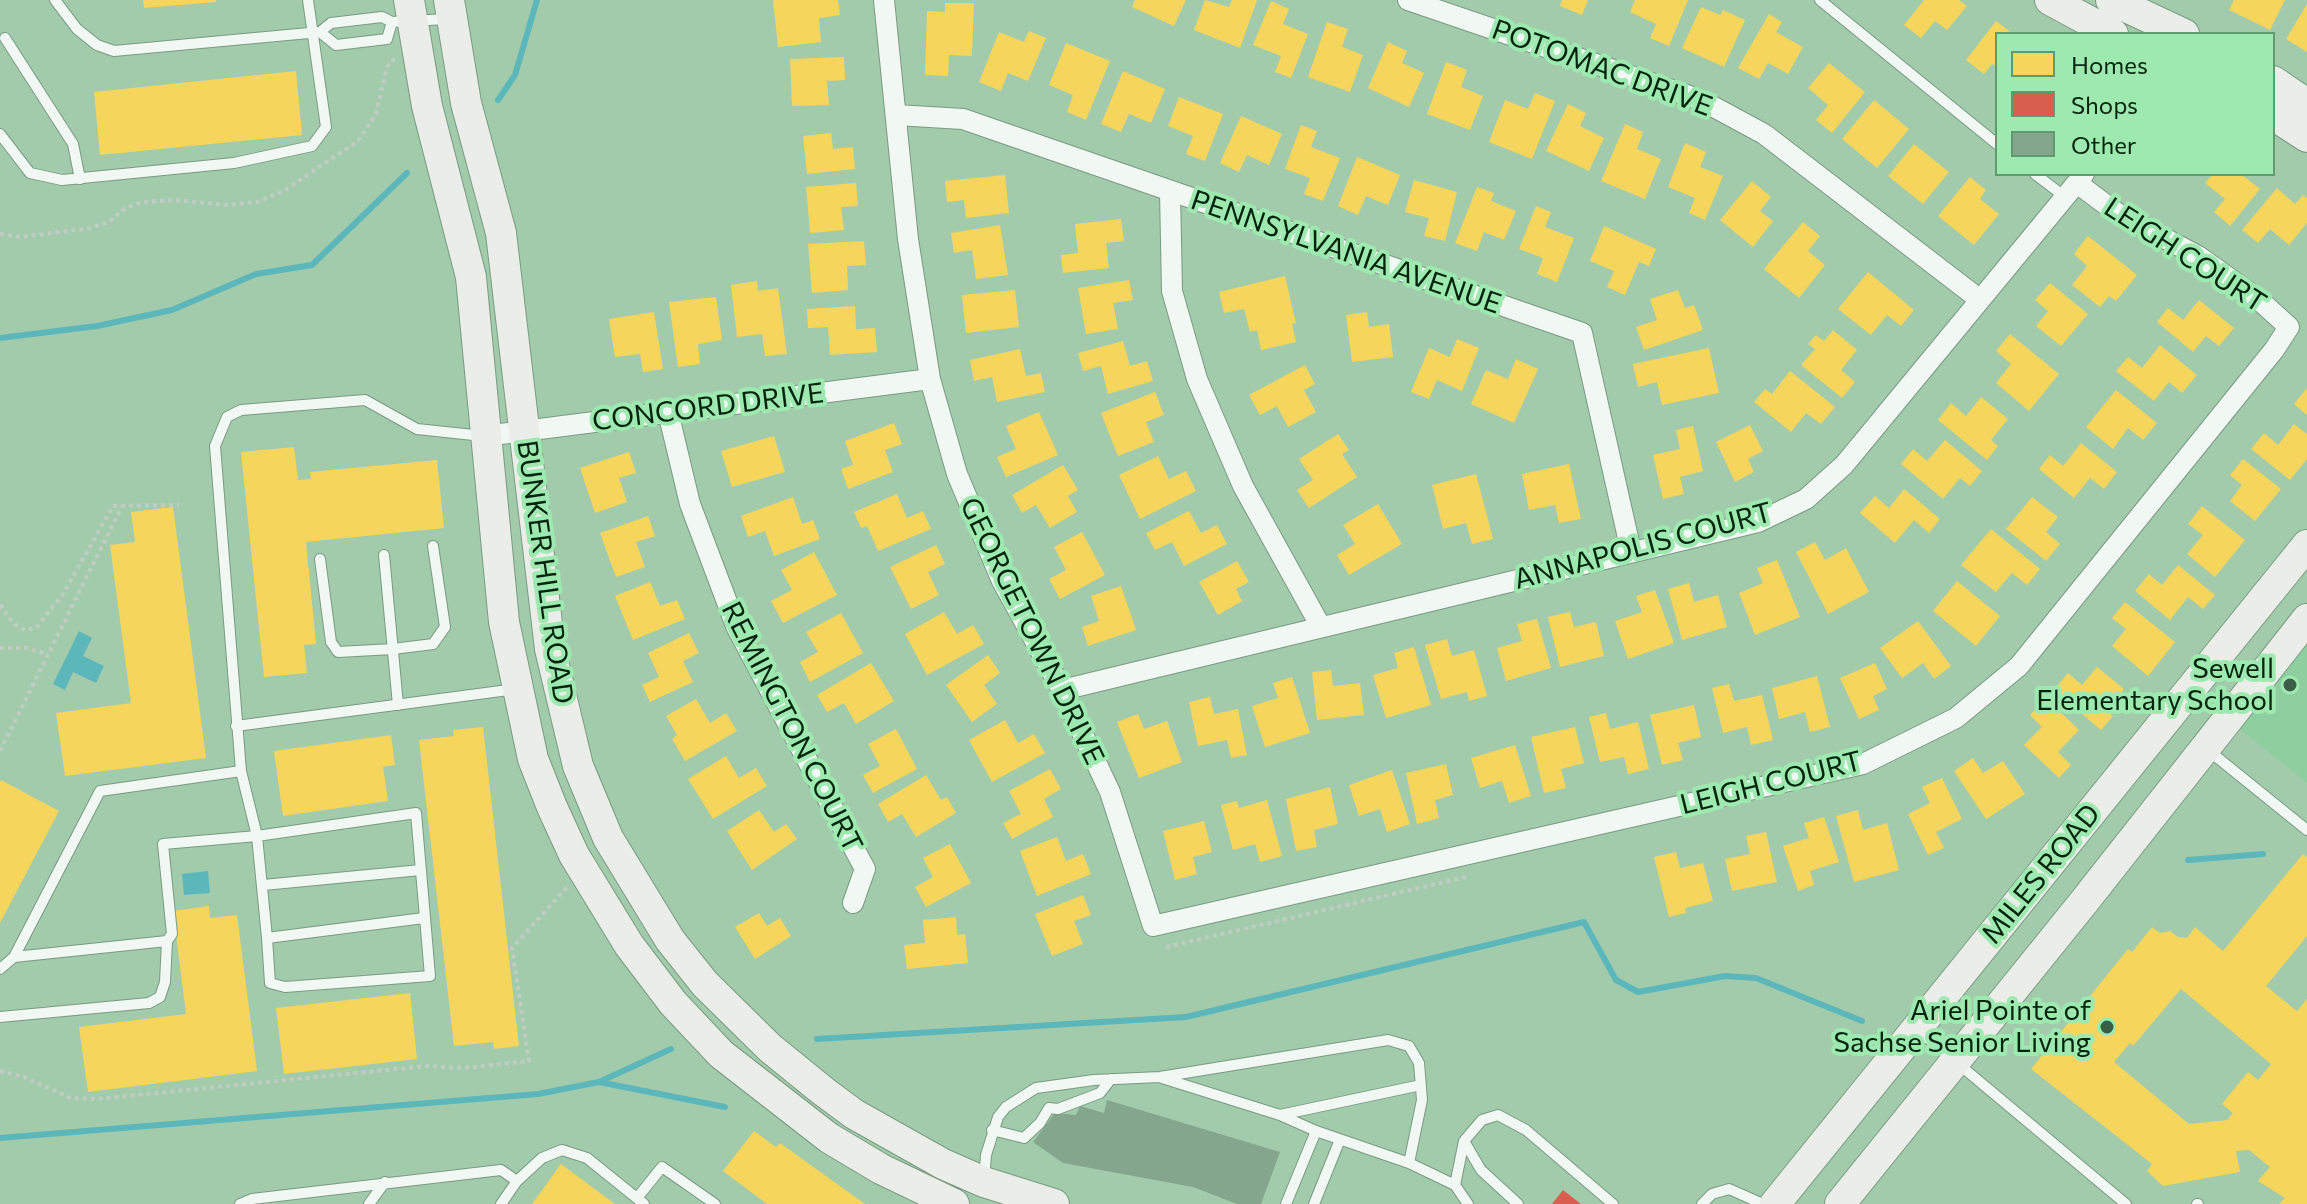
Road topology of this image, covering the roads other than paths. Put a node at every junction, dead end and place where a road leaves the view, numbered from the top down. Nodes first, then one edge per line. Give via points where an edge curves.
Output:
1 (55, 0) edge
2 (308, 0) edge
3 (884, 0) edge
4 (1408, 0) edge
5 (1820, 0) edge
6 (2050, 0) edge
7 (2111, 0) edge
8 (450, 9) edge
9 (404, 15) edge
10 (2171, 31) edge
11 (316, 32) junction
12 (2109, 32) edge
13 (2, 37) edge
14 (2275, 82) edge
15 (2307, 104) edge
16 (896, 115) junction
17 (2275, 116) edge
18 (0, 134) edge
19 (2307, 137) edge
20 (1995, 142) edge
21 (2042, 176) edge
22 (80, 179) junction
23 (2075, 185) edge
24 (1170, 192) junction
25 (1979, 299) junction
26 (930, 379) junction
27 (668, 412) junction
28 (526, 433) junction
29 (485, 436) junction
30 (2307, 545) edge
31 (433, 546) dead end
32 (1631, 551) junction
33 (384, 555) dead end
34 (320, 559) dead end
35 (2307, 619) edge
36 (1321, 627) junction
37 (393, 649) junction
38 (518, 689) junction
39 (1062, 690) junction
40 (398, 705) junction
41 (236, 726) junction
42 (2204, 746) junction
43 (241, 771) junction
44 (2307, 830) edge
45 (257, 836) junction
46 (421, 870) junction
47 (263, 885) junction
48 (853, 903) dead end
49 (424, 918) junction
50 (1153, 926) joint
51 (267, 938) junction
52 (167, 941) junction
53 (14, 957) junction
54 (0, 969) edge
55 (0, 1017) edge
56 (1916, 1029) junction
57 (1955, 1060) junction
58 (1160, 1077) junction
59 (1111, 1079) junction
60 (1421, 1085) junction
61 (1280, 1115) junction
62 (992, 1130) junction
63 (1316, 1131) junction
64 (1464, 1141) junction
65 (1339, 1142) junction
66 (1409, 1163) junction
67 (517, 1181) junction
68 (385, 1182) junction
69 (1455, 1185) junction
70 (979, 1193) edge
71 (640, 1201) edge
72 (240, 1204) edge
73 (369, 1204) edge
74 (501, 1204) edge
75 (715, 1204) edge
76 (954, 1204) edge
77 (1054, 1204) edge
78 (1286, 1204) edge
79 (1314, 1204) edge
80 (1468, 1204) edge
81 (1518, 1204) edge
82 (1613, 1204) edge
83 (1702, 1204) edge
84 (1763, 1204) edge
85 (1775, 1204) edge
86 (1840, 1204) edge
87 (2126, 1204) edge

1 - 11 lane via 77,29 114,51
2 - 11 lane
3 - 16 street, GEORGETOWN DRIVE
4 - 25 street, POTOMAC DRIVE via 1701,100 1764,134
5 - 20 lane
6 - 12 main road
7 - 10 main road
8 - 9 lane
8 - 28 main road, BUNKER HILL ROAD via 466,103 501,233
9 - 11 lane via 331,23
9 - 11 lane via 387,39 336,45
9 - 29 main road, BUNKER HILL ROAD via 471,277
11 - 22 lane via 326,127 312,146 234,163
13 - 22 lane via 73,144
14 - 15 main road
16 - 24 street, PENNSYLVANIA AVENUE via 963,119
16 - 26 street, GEORGETOWN DRIVE
17 - 19 main road
18 - 22 lane via 30,173
21 - 23 lane
23 - 25 street, ANNAPOLIS COURT
23 - 50 street, LEIGH COURT via 2198,256 2289,327 2019,666 1956,718 1863,764
24 - 32 street, PENNSYLVANIA AVENUE via 1582,333
24 - 36 street via 1172,291 1197,379 1243,486
25 - 32 street, ANNAPOLIS COURT via 1844,465 1806,499 1758,522
26 - 27 street, CONCORD DRIVE
26 - 39 street, GEORGETOWN DRIVE via 968,501 1002,581
27 - 28 street, CONCORD DRIVE
27 - 48 street, REMINGTON COURT via 690,504 736,626 865,869
28 - 29 street, CONCORD DRIVE
28 - 70 main road, BUNKER HILL ROAD via 542,599 560,699 594,809 631,881 705,984 770,1048 854,1114 932,1158
29 - 38 main road, BUNKER HILL ROAD via 503,618
29 - 41 lane via 417,429 365,400 241,410 227,417 215,446
30 - 56 main road, MILES ROAD
31 - 37 lane via 445,627 433,644
32 - 36 street, ANNAPOLIS COURT
33 - 37 lane
34 - 37 lane via 331,642 338,652
35 - 42 main road, MILES ROAD
36 - 39 street, ANNAPOLIS COURT
37 - 40 lane
38 - 40 lane
38 - 76 main road, BUNKER HILL ROAD via 533,759 574,855 629,945 673,1003 721,1054 798,1117 881,1169
39 - 50 street, GEORGETOWN DRIVE via 1110,792
40 - 41 lane
41 - 43 lane
42 - 44 lane
42 - 57 main road, MILES ROAD
43 - 45 lane
43 - 53 lane via 100,791
45 - 46 lane via 416,813
45 - 47 lane
45 - 52 lane via 163,844 172,934
46 - 47 lane
46 - 49 lane
47 - 51 lane
49 - 51 lane
49 - 51 lane via 430,976 285,987 270,983
52 - 53 lane
52 - 55 lane via 165,982 160,997 149,1003
53 - 54 lane
56 - 57 lane
56 - 85 main road, MILES ROAD
57 - 86 main road, MILES ROAD
57 - 87 lane
58 - 59 lane
58 - 60 lane via 1388,1040 1409,1046 1419,1063
58 - 61 lane
59 - 62 lane via 1036,1088 1006,1107
59 - 62 lane via 1100,1093 1049,1108 1024,1138
60 - 61 lane
60 - 66 lane
61 - 63 lane
62 - 70 lane
63 - 65 lane
63 - 78 lane
64 - 69 lane
64 - 81 lane via 1481,1170
64 - 82 lane via 1482,1120 1498,1115 1526,1130
65 - 66 lane
65 - 79 lane
66 - 69 lane
67 - 68 lane via 501,1170
67 - 71 lane via 542,1158 562,1150 587,1158
67 - 74 lane
68 - 72 lane
68 - 73 lane
69 - 80 lane
70 - 77 main road, BUNKER HILL ROAD
71 - 75 lane via 662,1167
83 - 84 lane via 1729,1189

